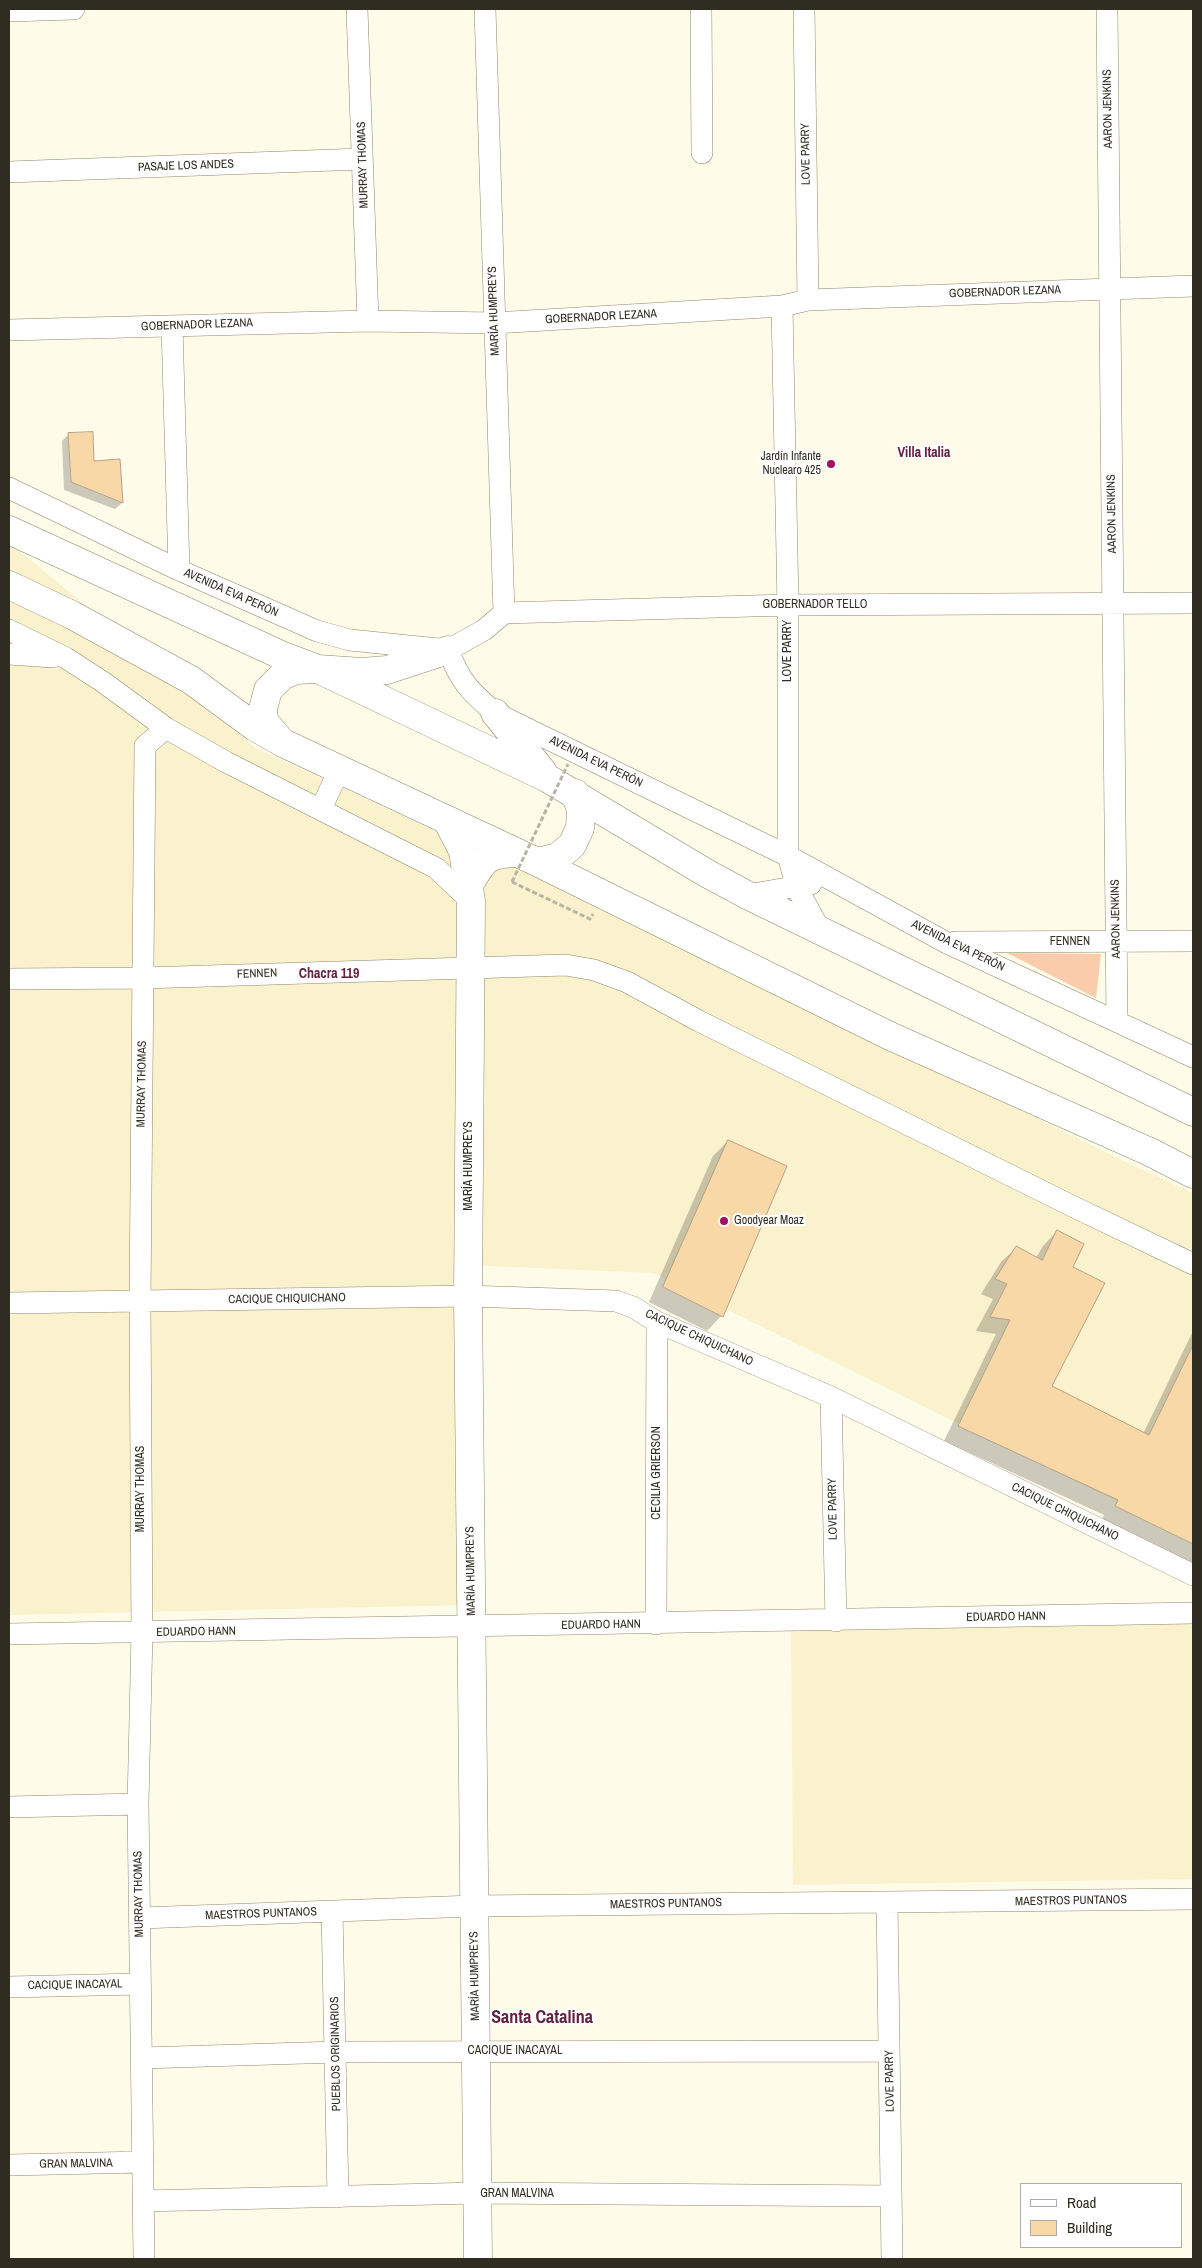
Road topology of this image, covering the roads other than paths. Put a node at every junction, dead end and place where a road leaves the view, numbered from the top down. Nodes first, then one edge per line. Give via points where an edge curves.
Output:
1 (74, 9) edge
2 (357, 9) edge
3 (485, 9) edge
4 (701, 9) edge
5 (804, 9) edge
6 (1107, 9) edge
7 (9, 11) edge
8 (702, 153) dead end
9 (362, 159) junction
10 (9, 172) edge
11 (1193, 286) edge
12 (1110, 288) junction
13 (808, 300) junction
14 (782, 306) junction
15 (368, 320) junction
16 (494, 323) junction
17 (172, 326) junction
18 (9, 330) edge
19 (9, 488) edge
20 (9, 530) edge
21 (179, 570) junction
22 (9, 586) edge
23 (1193, 603) edge
24 (1113, 604) junction
25 (788, 605) junction
26 (504, 613) junction
27 (9, 630) edge
28 (448, 650) junction
29 (9, 654) edge
30 (66, 658) junction
31 (318, 669) junction
32 (495, 713) junction
33 (166, 728) junction
34 (283, 743) junction
35 (339, 770) junction
36 (557, 771) junction
37 (575, 793) junction
38 (321, 809) junction
39 (447, 820) junction
40 (788, 856) junction
41 (526, 858) junction
42 (828, 879) junction
43 (796, 888) junction
44 (470, 892) junction
45 (748, 895) junction
46 (820, 930) junction
47 (1116, 941) junction
48 (1193, 941) edge
49 (948, 942) junction
50 (470, 966) junction
51 (143, 978) junction
52 (9, 979) edge
53 (1117, 1020) junction
54 (1193, 1057) edge
55 (1193, 1112) edge
56 (1193, 1174) edge
57 (1193, 1264) edge
58 (468, 1296) junction
59 (140, 1301) junction
60 (9, 1303) edge
61 (657, 1322) junction
62 (831, 1397) junction
63 (1193, 1575) edge
64 (1193, 1613) edge
65 (836, 1621) junction
66 (656, 1624) junction
67 (472, 1626) junction
68 (142, 1632) junction
69 (9, 1634) edge
70 (138, 1804) junction
71 (9, 1807) edge
72 (1193, 1900) edge
73 (887, 1902) junction
74 (474, 1906) junction
75 (332, 1911) junction
76 (140, 1918) junction
77 (140, 1984) junction
78 (9, 1987) edge
79 (476, 2051) junction
80 (889, 2051) junction
81 (337, 2052) junction
82 (142, 2058) junction
83 (143, 2162) junction
84 (9, 2165) edge
85 (477, 2194) junction
86 (891, 2196) junction
87 (338, 2197) junction
88 (143, 2201) junction
89 (144, 2259) edge
90 (478, 2259) edge
91 (892, 2259) edge

1 - 7 street
2 - 9 street, MURRAY THOMAS
3 - 16 street, MARÍA HUMPREYS
4 - 8 street
5 - 13 street, LOVE PARRY
6 - 12 street, AARON JENKINS
9 - 10 street, PASAJE LOS ANDES
9 - 15 street, MURRAY THOMAS
11 - 12 street, GOBERNADOR LEZANA
12 - 13 street, GOBERNADOR LEZANA
12 - 24 street, AARON JENKINS
13 - 14 street, GOBERNADOR LEZANA
14 - 16 street, GOBERNADOR LEZANA
14 - 25 street, LOVE PARRY
15 - 16 street, GOBERNADOR LEZANA
15 - 17 street, GOBERNADOR LEZANA
16 - 26 street, MARÍA HUMPREYS
17 - 18 street, GOBERNADOR LEZANA
17 - 21 street
19 - 21 street, AVENIDA EVA PERÓN
20 - 31 main road
21 - 28 street, AVENIDA EVA PERÓN via 317,631 350,640
22 - 34 main road via 190,680
23 - 24 street, GOBERNADOR TELLO
24 - 25 street, GOBERNADOR TELLO
24 - 47 street, AARON JENKINS
25 - 26 street, GOBERNADOR TELLO
25 - 40 street, LOVE PARRY
26 - 28 street via 484,630
27 - 30 street
28 - 31 main road via 387,670
28 - 32 street, AVENIDA EVA PERÓN via 458,675 469,690
29 - 30 street
30 - 33 street
31 - 34 main road via 296,670 282,676 268,690 263,709 264,721
31 - 36 main road
32 - 36 main road
32 - 40 street, AVENIDA EVA PERÓN
33 - 38 street
33 - 51 street, MURRAY THOMAS via 145,746
34 - 35 main road
35 - 38 street
35 - 39 main road
36 - 37 main road
37 - 41 main road via 581,819 572,845 558,857
37 - 45 main road
38 - 44 street via 436,868
39 - 41 main road
39 - 44 main road, MARÍA HUMPREYS via 463,851
40 - 42 street, AVENIDA EVA PERÓN
40 - 43 street, LOVE PARRY
41 - 44 main road via 497,854 485,859
41 - 56 main road via 882,1032
42 - 43 street
42 - 49 street, AVENIDA EVA PERÓN
43 - 45 street
43 - 46 street, LOVE PARRY
44 - 50 main road, MARÍA HUMPREYS
45 - 46 main road
46 - 55 main road
47 - 48 street, FENNEN
47 - 49 street, FENNEN
47 - 53 street, AARON JENKINS
49 - 53 street, AVENIDA EVA PERÓN
50 - 51 street, FENNEN
50 - 57 street, FENNEN via 566,965 594,970 627,982
50 - 58 main road, MARÍA HUMPREYS
51 - 52 street, FENNEN
51 - 59 street, MURRAY THOMAS
53 - 54 street, AVENIDA EVA PERÓN
58 - 59 street, CACIQUE CHIQUICHANO
58 - 61 street, CACIQUE CHIQUICHANO via 616,1301
58 - 67 main road, MARÍA HUMPREYS
59 - 60 street, CACIQUE CHIQUICHANO
59 - 68 street, MURRAY THOMAS
61 - 62 street, CACIQUE CHIQUICHANO
61 - 66 street, CECILIA GRIERSON
62 - 63 street, CACIQUE CHIQUICHANO
62 - 65 street, LOVE PARRY
64 - 65 street, EDUARDO HANN
65 - 66 street, EDUARDO HANN
66 - 67 street, EDUARDO HANN
67 - 68 street, EDUARDO HANN
67 - 74 main road, MARÍA HUMPREYS
68 - 69 street, EDUARDO HANN
68 - 70 street, MURRAY THOMAS
70 - 71 street
70 - 76 street, MURRAY THOMAS
72 - 73 street, MAESTROS PUNTANOS
73 - 74 street, MAESTROS PUNTANOS
73 - 80 street, LOVE PARRY
74 - 75 street, MAESTROS PUNTANOS
74 - 79 main road, MARÍA HUMPREYS
75 - 76 street, MAESTROS PUNTANOS
75 - 81 street, PUEBLOS ORIGINARIOS
76 - 77 street, MURRAY THOMAS
77 - 78 street, CACIQUE INACAYAL
77 - 82 street, MURRAY THOMAS
79 - 80 street, CACIQUE INACAYAL
79 - 81 street, CACIQUE INACAYAL
79 - 85 main road, MARÍA HUMPREYS
80 - 86 street, LOVE PARRY
81 - 82 street, CACIQUE INACAYAL
81 - 87 street, PUEBLOS ORIGINARIOS
82 - 83 street, MURRAY THOMAS
83 - 84 street, GRAN MALVINA
83 - 88 street, MURRAY THOMAS
85 - 86 street, GRAN MALVINA
85 - 87 street, GRAN MALVINA
85 - 90 main road, MARÍA HUMPREYS
86 - 91 street, LOVE PARRY
87 - 88 street, GRAN MALVINA
88 - 89 street, MURRAY THOMAS

